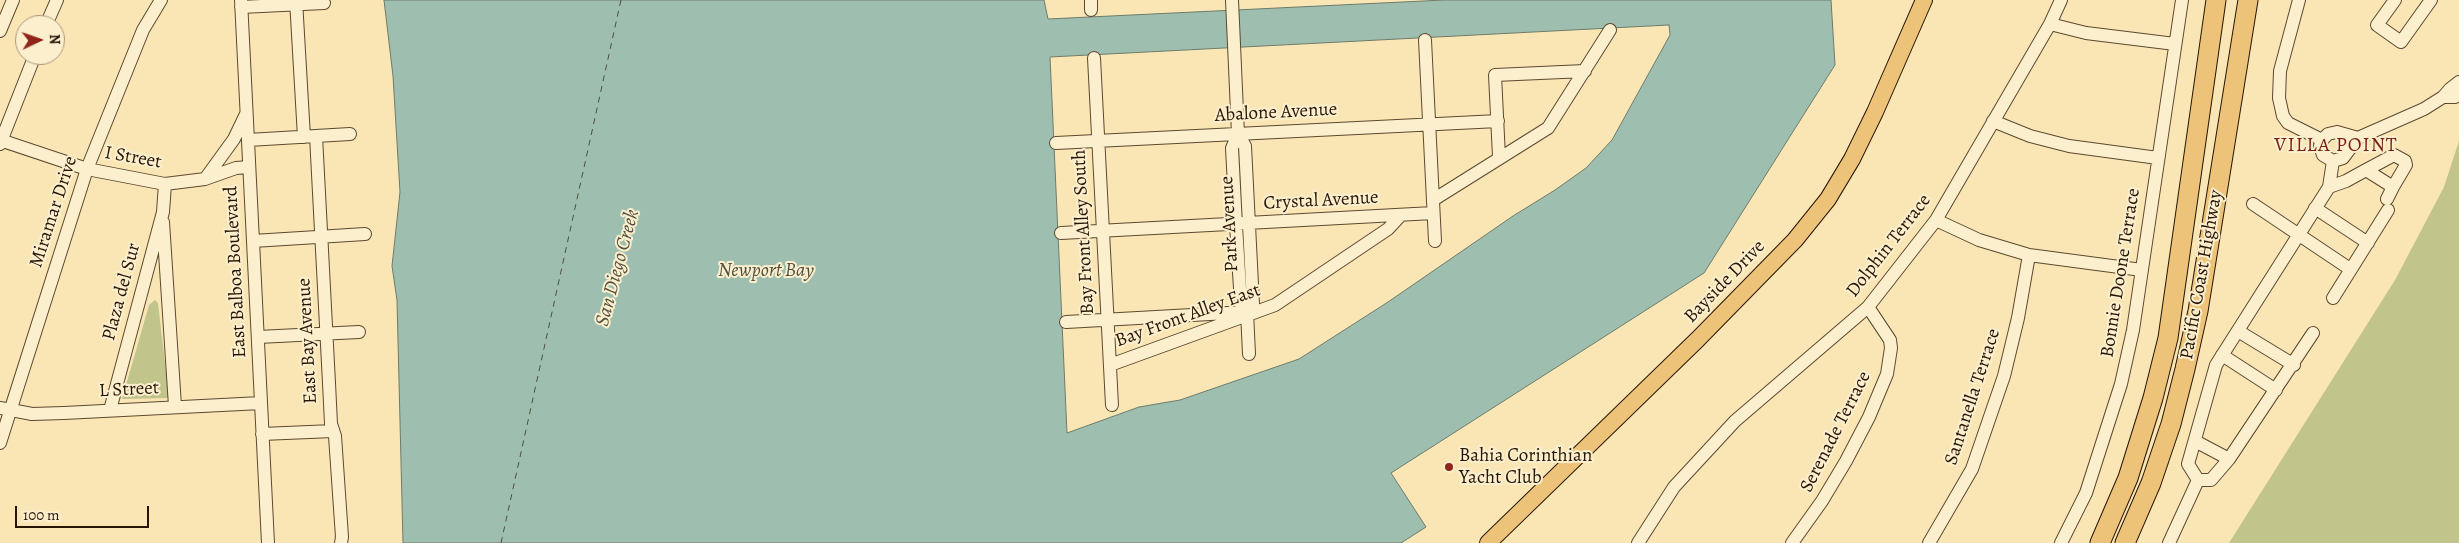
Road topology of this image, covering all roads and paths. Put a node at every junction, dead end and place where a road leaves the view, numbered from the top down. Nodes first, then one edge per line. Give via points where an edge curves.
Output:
1 (13, 0) edge
2 (57, 0) edge
3 (161, 0) edge
4 (1924, 0) edge
5 (2061, 0) edge
6 (2182, 0) edge
7 (2216, 0) edge
8 (2248, 0) edge
9 (2298, 0) edge
10 (2395, 0) edge
11 (2431, 0) edge
12 (296, 2) edge
13 (241, 3) edge
14 (324, 3) dead end
15 (1232, 4) edge
16 (50, 15) edge
17 (2050, 24) junction
18 (0, 30) edge
19 (1610, 30) dead end
20 (1425, 40) dead end
21 (2175, 44) junction
22 (1094, 58) dead end
23 (31, 65) edge
24 (1585, 71) junction
25 (2459, 82) edge
26 (2459, 94) edge
27 (2443, 97) junction
28 (246, 113) junction
29 (1498, 121) junction
30 (1993, 121) junction
31 (1429, 124) junction
32 (350, 134) dead end
33 (1238, 134) junction
34 (310, 136) junction
35 (2358, 138) junction
36 (248, 140) junction
37 (2322, 140) junction
38 (1097, 141) junction
39 (0, 142) edge
40 (1056, 143) dead end
41 (1499, 157) junction
42 (2158, 158) junction
43 (2333, 161) junction
44 (249, 168) junction
45 (87, 169) junction
46 (2366, 170) junction
47 (205, 179) junction
48 (165, 184) junction
49 (2329, 187) junction
50 (2389, 199) junction
51 (2253, 204) dead end
52 (1433, 207) junction
53 (2315, 208) junction
54 (163, 212) junction
55 (1401, 215) junction
56 (1936, 220) junction
57 (1236, 224) junction
58 (1249, 224) junction
59 (1102, 231) junction
60 (1061, 233) dead end
61 (365, 234) dead end
62 (2300, 234) junction
63 (321, 237) junction
64 (253, 241) junction
65 (1435, 241) dead end
66 (2368, 243) junction
67 (2029, 255) junction
68 (2350, 269) junction
69 (2142, 270) junction
70 (2334, 298) dead end
71 (1868, 308) junction
72 (1247, 314) junction
73 (1107, 320) junction
74 (1066, 322) dead end
75 (2238, 331) junction
76 (359, 332) dead end
77 (2313, 333) dead end
78 (326, 334) junction
79 (258, 337) junction
80 (1249, 354) dead end
81 (2222, 355) junction
82 (2294, 364) junction
83 (1110, 365) junction
84 (2276, 390) junction
85 (261, 403) junction
86 (1112, 405) dead end
87 (175, 406) junction
88 (4, 410) edge
89 (110, 410) junction
90 (333, 431) junction
91 (262, 434) junction
92 (2195, 441) junction
93 (0, 443) edge
94 (2229, 459) junction
95 (2198, 480) junction
96 (268, 543) edge
97 (341, 543) edge
98 (1488, 543) edge
99 (1638, 543) edge
100 (1792, 543) edge
101 (1929, 543) edge
102 (2062, 543) edge
103 (2100, 543) edge
104 (2125, 543) edge
105 (2169, 543) edge

1 - 18 street
2 - 16 street
3 - 45 street, Miramar Drive via 143,30
4 - 98 main road, Bayside Drive via 1876,112 1828,199 1795,240 1698,339
5 - 17 street, Dolphin Terrace
6 - 21 street, Bonnie Doone Terrace
7 - 103 highway, Pacific Coast Highway via 2164,354 2128,478
8 - 104 highway, Pacific Coast Highway via 2198,311 2185,369 2151,483
9 - 37 street via 2280,71 2279,98 2288,124
10 - 11 street via 2377,25 2401,42
12 - 13 street
12 - 14 street
12 - 34 street, East Bay Avenue
13 - 28 street, East Balboa Boulevard
15 - 33 street, Park Avenue
17 - 21 street via 2086,33
17 - 30 street, Dolphin Terrace
19 - 24 street, Crystal Avenue
20 - 31 street
21 - 42 street, Bonnie Doone Terrace
22 - 38 street, Bay Front Alley South
23 - 39 street
24 - 29 street via 1495,75
24 - 41 street, Crystal Avenue via 1548,128
25 - 27 street
26 - 27 street
27 - 35 street via 2424,109
28 - 36 street, East Balboa Boulevard
28 - 47 street via 234,138
29 - 31 street, Abalone Avenue
29 - 41 street
30 - 42 street via 2030,136 2069,146
30 - 56 street, Dolphin Terrace
31 - 33 street, Abalone Avenue
31 - 52 street
32 - 34 street
33 - 38 street, Abalone Avenue
33 - 57 street, Park Avenue via 1232,148
33 - 58 street, Park Avenue via 1245,146
34 - 36 street
34 - 63 street, East Bay Avenue
35 - 37 street via 2332,132
35 - 43 street via 2343,158
36 - 44 street, East Balboa Boulevard
37 - 43 street via 2323,155
38 - 40 street, Abalone Avenue
38 - 59 street, Bay Front Alley South
39 - 45 street, I Street
41 - 52 street, Crystal Avenue
42 - 69 street, Bonnie Doone Terrace
43 - 49 street
44 - 47 street, I Street via 236,168
44 - 64 street, East Balboa Boulevard
45 - 48 street, I Street
45 - 88 street, Miramar Drive
46 - 49 street via 2346,182
46 - 50 street
46 - 50 street via 2394,155 2404,161 2406,165
47 - 48 street, I Street
48 - 54 street, Plaza del Sur
49 - 53 street
50 - 66 street
51 - 62 street
52 - 55 street, Crystal Avenue
52 - 65 street
53 - 62 street
53 - 66 street
54 - 87 street
54 - 89 street, Plaza del Sur
55 - 58 street, Crystal Avenue
55 - 72 street, Bay Front Alley East via 1388,229 1275,305
56 - 67 street via 1979,240
56 - 71 street, Dolphin Terrace
57 - 58 street, Crystal Avenue
57 - 59 street, Crystal Avenue
57 - 72 street, Park Avenue via 1241,304
58 - 72 street, Park Avenue via 1253,304
59 - 60 street, Crystal Avenue
59 - 73 street, Bay Front Alley South
61 - 63 street
62 - 68 street
62 - 75 street
63 - 64 street
63 - 78 street, East Bay Avenue
64 - 79 street, East Balboa Boulevard
66 - 68 street
67 - 69 street
67 - 101 street, Santanella Terrace via 2004,376 1975,460
68 - 70 street
69 - 102 street, Bonnie Doone Terrace via 2121,384 2086,493
71 - 99 street, Dolphin Terrace via 1735,421 1674,487
71 - 100 street, Serenade Terrace via 1890,340 1887,374 1846,461
72 - 73 street
72 - 80 street, Park Avenue
72 - 83 street, Bay Front Alley East
73 - 74 street
73 - 83 street, Bay Front Alley South
75 - 81 street
75 - 82 street
76 - 78 street
77 - 82 street
78 - 79 street
78 - 90 street, East Bay Avenue
79 - 85 street, East Balboa Boulevard
81 - 84 street
81 - 92 street via 2216,365
82 - 84 street
83 - 86 street, Bay Front Alley South
84 - 94 street
85 - 87 street, L Street
85 - 91 street, East Balboa Boulevard
87 - 89 street, L Street
88 - 89 street, L Street via 32,414
88 - 93 street, Miramar Drive
90 - 91 street
90 - 97 street, East Bay Avenue
91 - 96 street, East Balboa Boulevard
92 - 94 street
92 - 95 street via 2188,464
94 - 95 street via 2211,480
95 - 105 street

